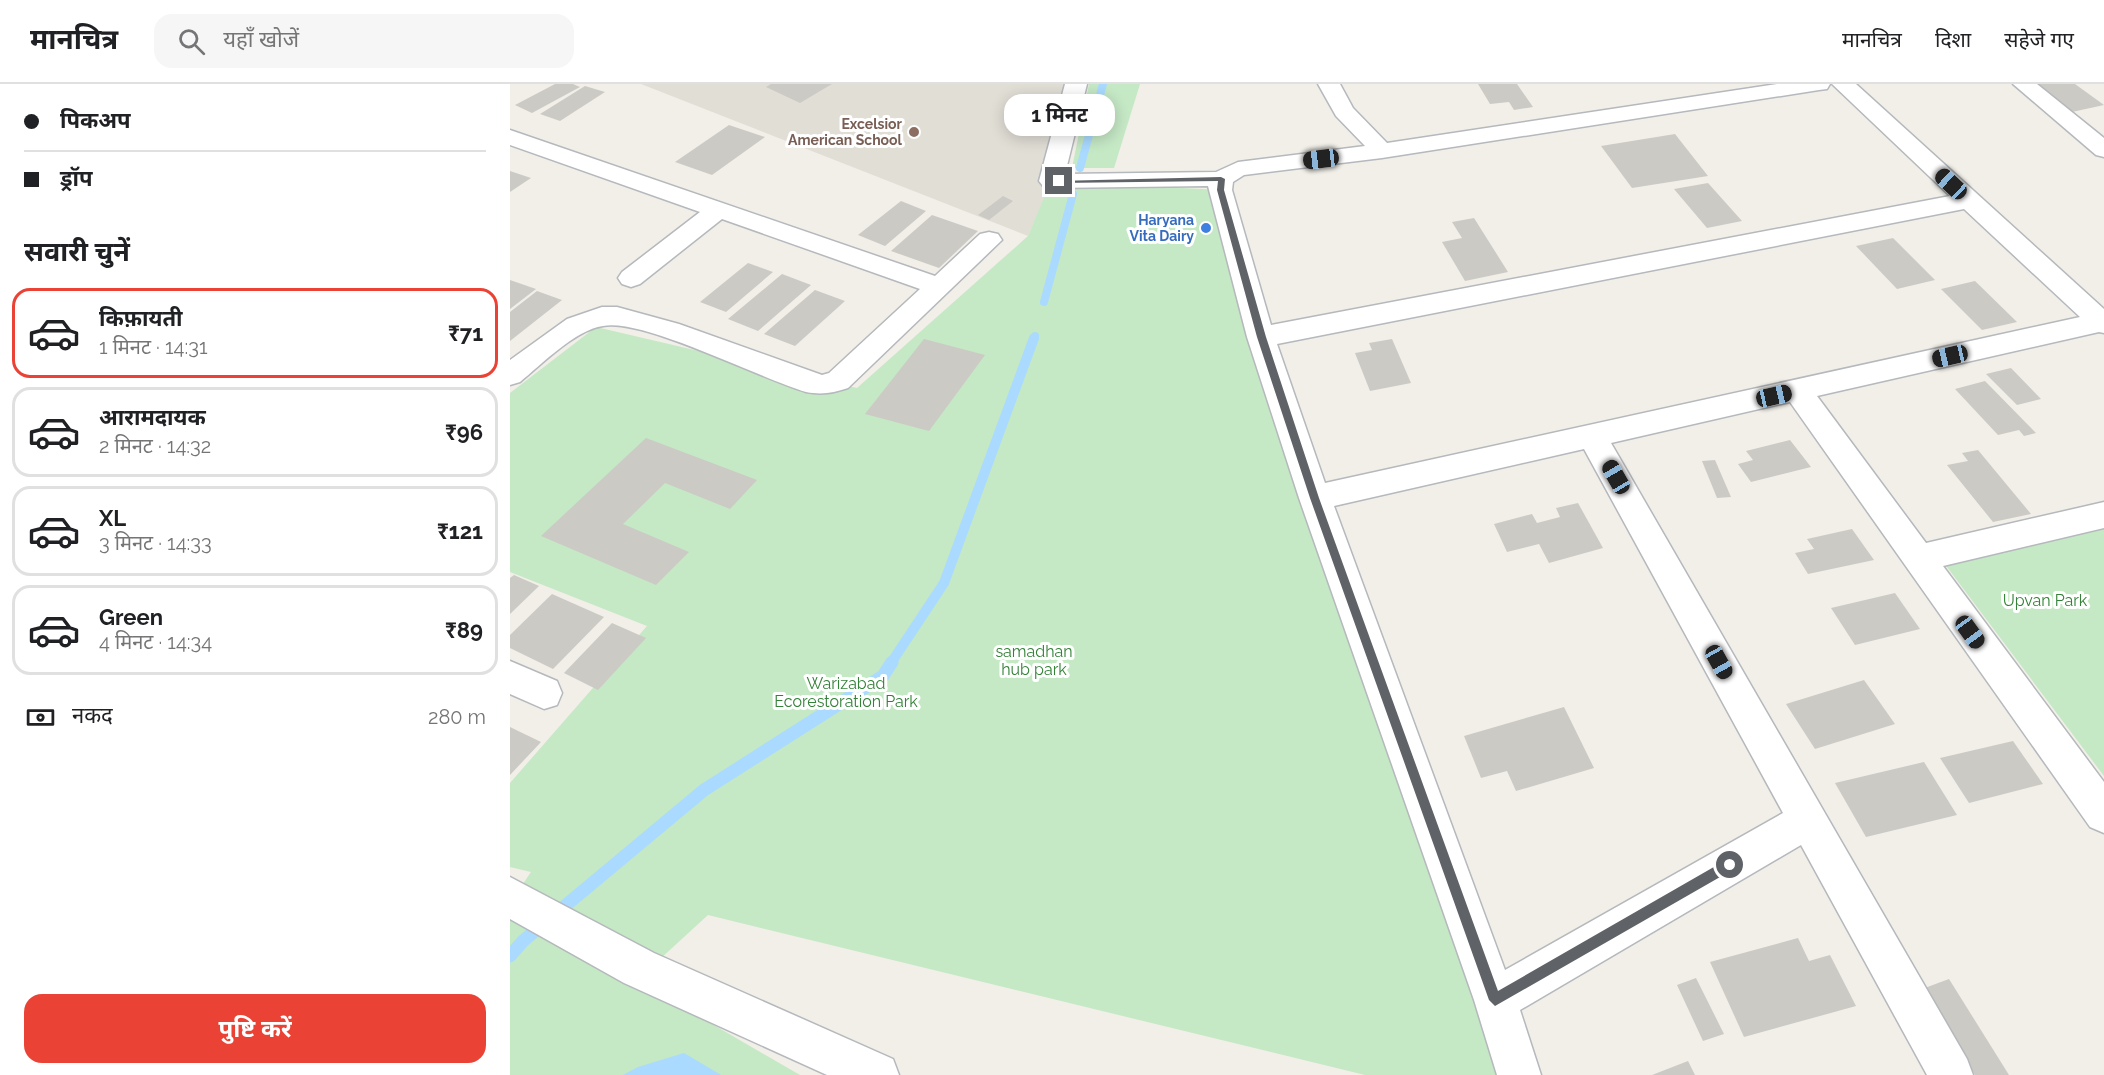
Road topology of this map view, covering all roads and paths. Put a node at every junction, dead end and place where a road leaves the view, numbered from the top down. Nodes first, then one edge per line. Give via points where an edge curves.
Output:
1 (1076, 84) edge
2 (1329, 84) edge
3 (1819, 84) edge
4 (1843, 84) edge
5 (2024, 84) edge
6 (1759, 89) edge
7 (510, 137) edge
8 (2104, 150) edge
9 (1382, 151) junction
10 (1221, 179) junction
11 (1969, 200) junction
12 (718, 210) junction
13 (989, 240) dead end
14 (631, 278) dead end
15 (940, 287) junction
16 (2103, 323) edge
17 (1262, 337) junction
18 (510, 375) edge
19 (1797, 391) junction
20 (1593, 436) junction
21 (1315, 498) junction
22 (2104, 515) edge
23 (1917, 559) junction
24 (510, 677) edge
25 (544, 693) dead end
26 (2104, 814) edge
27 (1808, 820) junction
28 (510, 897) edge
29 (1495, 1000) junction
30 (877, 1075) edge
31 (1519, 1075) edge
32 (1951, 1075) edge

1 - 10 street via 1051,181
2 - 9 street via 1344,111
3 - 6 street
4 - 11 street
5 - 8 street
6 - 9 street
7 - 12 street
9 - 10 street via 1238,169
10 - 17 street via 1220,190
11 - 16 street
11 - 17 street
12 - 14 street
12 - 15 street
13 - 15 street
15 - 18 street via 838,381 822,385 640,321 603,315 565,332
16 - 19 street
17 - 21 street
19 - 20 street
19 - 23 street
20 - 21 street
20 - 27 street
21 - 29 street
22 - 23 street
23 - 26 street
24 - 25 street
27 - 29 street
27 - 32 street
28 - 30 street via 639,968
29 - 31 street

